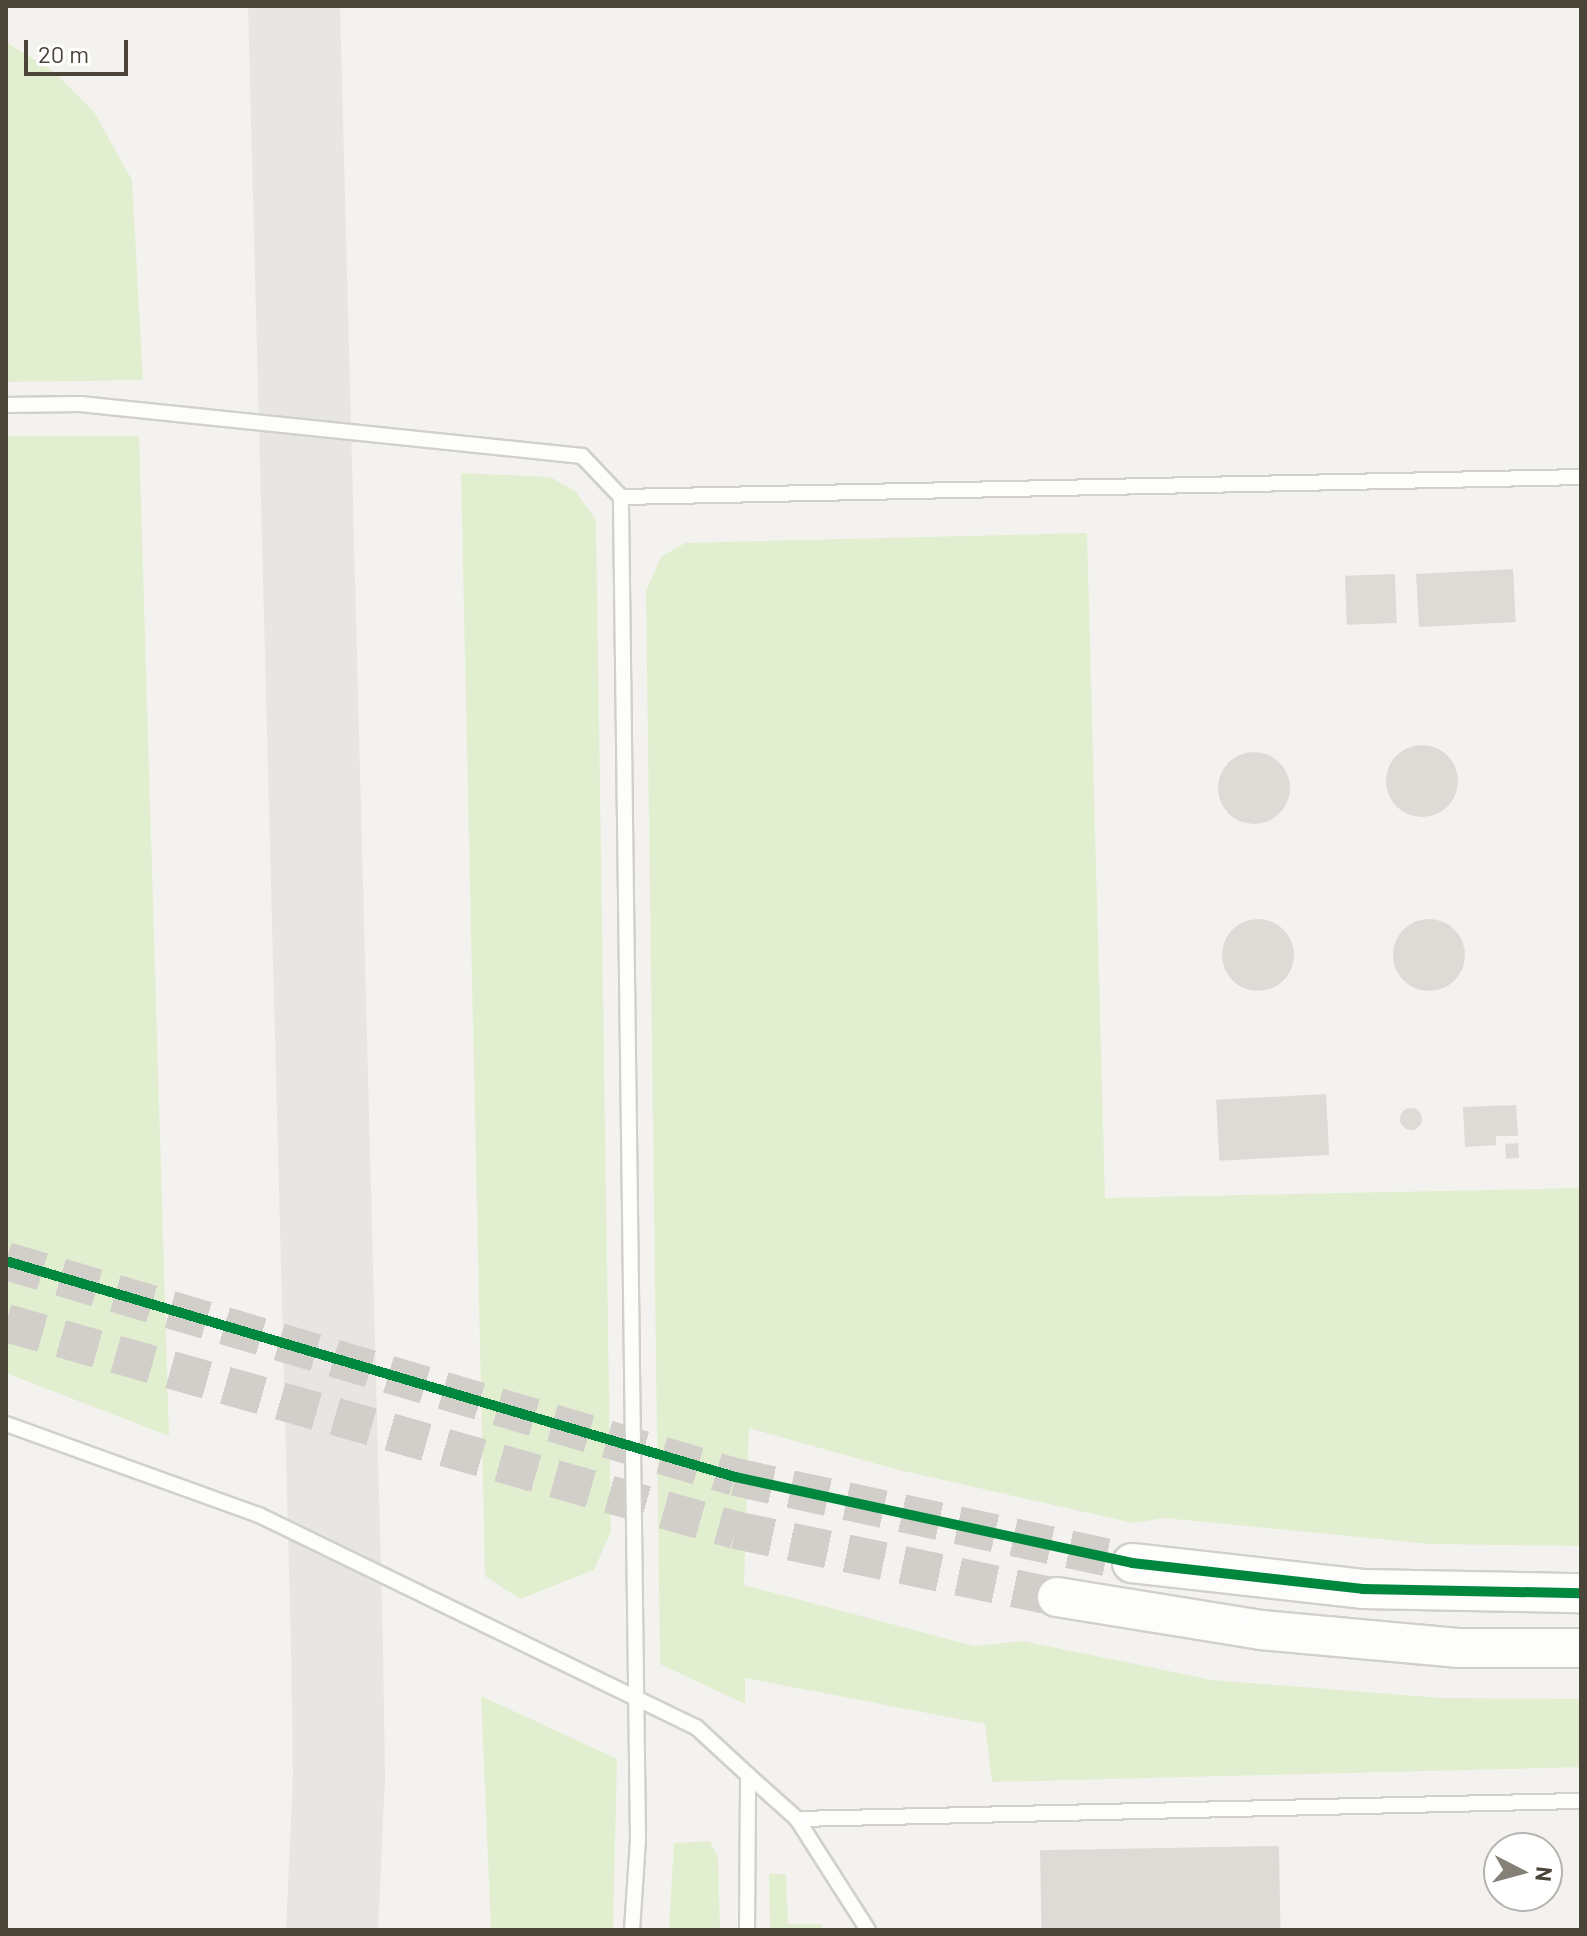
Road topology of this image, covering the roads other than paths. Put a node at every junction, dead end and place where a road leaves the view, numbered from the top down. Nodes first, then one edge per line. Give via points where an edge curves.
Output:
1 (6, 405) edge
2 (1581, 477) edge
3 (621, 497) junction
4 (6, 1424) edge
5 (1132, 1563) tunnel mouth
6 (1581, 1593) edge
7 (1057, 1597) tunnel mouth
8 (1581, 1648) edge
9 (635, 1697) junction
10 (748, 1775) junction
11 (1581, 1801) edge
12 (797, 1819) junction
13 (632, 1930) edge
14 (747, 1930) edge
15 (868, 1930) edge

1 - 3 lane via 80,404 582,456
2 - 3 lane
3 - 9 lane
4 - 9 lane via 259,1515
5 - 6 street via 1363,1589
7 - 8 street via 1261,1630 1457,1648
9 - 10 lane via 696,1727
9 - 13 lane via 638,1839
10 - 12 lane
10 - 14 lane
11 - 12 lane
12 - 15 lane

